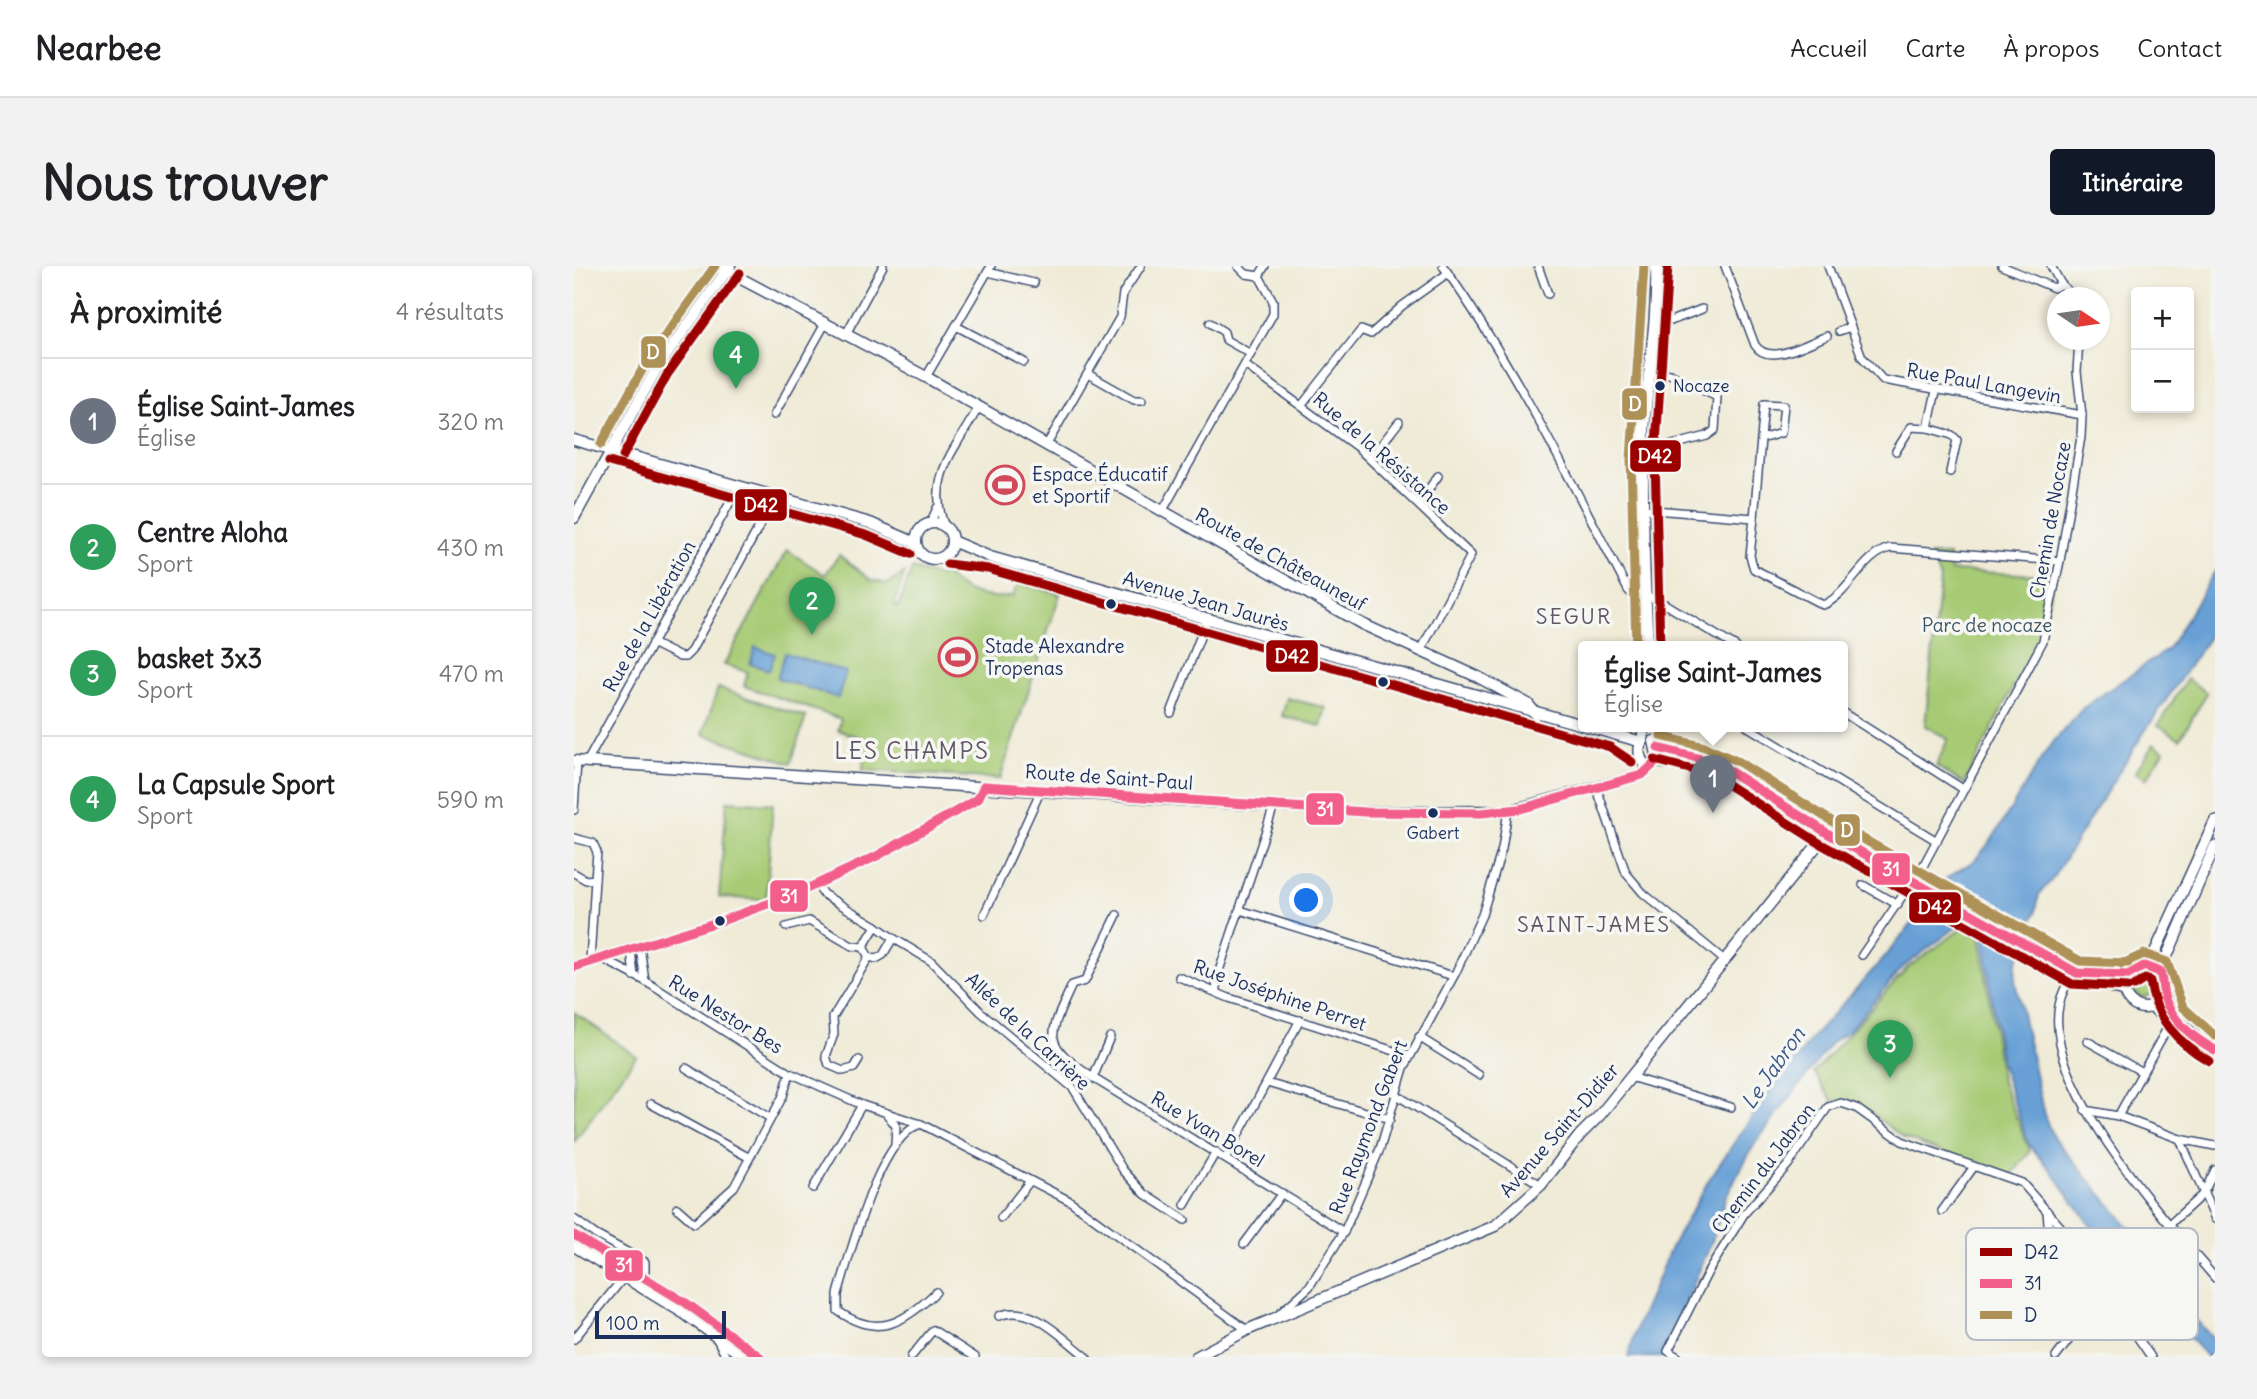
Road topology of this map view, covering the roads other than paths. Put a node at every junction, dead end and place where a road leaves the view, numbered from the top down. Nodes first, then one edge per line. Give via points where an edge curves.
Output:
1 (883, 266) edge
2 (1141, 266) edge
3 (1238, 266) edge
4 (1265, 266) edge
5 (1538, 266) edge
6 (1656, 266) edge
7 (1725, 266) edge
8 (1828, 266) edge
9 (2003, 266) edge
10 (2051, 266) edge
11 (724, 268) edge
12 (990, 269) edge
13 (1445, 270) edge
14 (1259, 276) junction
15 (1034, 283) dead end
16 (2061, 284) junction
17 (2064, 287) edge
18 (1548, 294) dead end
19 (1702, 309) dead end
20 (826, 322) junction
21 (1210, 323) dead end
22 (1656, 323) junction
23 (956, 326) junction
24 (1851, 327) junction
25 (1839, 331) dead end
26 (846, 334) junction
27 (1827, 336) dead end
28 (2078, 350) edge
29 (1251, 354) junction
30 (1024, 362) dead end
31 (1245, 365) junction
32 (1650, 371) junction
33 (1088, 374) junction
34 (926, 377) junction
35 (1936, 391) junction
36 (1142, 400) dead end
37 (1302, 405) junction
38 (978, 408) junction
39 (774, 415) dead end
40 (2082, 415) junction
41 (1399, 422) dead end
42 (1928, 428) junction
43 (1761, 439) junction
44 (574, 440) edge
45 (1046, 446) junction
46 (612, 450) junction
47 (1896, 451) dead end
48 (1645, 452) junction
49 (1370, 459) junction
50 (1950, 472) dead end
51 (1438, 475) dead end
52 (738, 485) junction
53 (776, 496) junction
54 (1418, 504) junction
55 (937, 508) junction
56 (1642, 509) junction
57 (1162, 512) junction
58 (574, 518) edge
59 (1754, 518) junction
60 (870, 523) junction
61 (930, 524) junction
62 (945, 527) junction
63 (920, 531) junction
64 (952, 541) junction
65 (916, 543) junction
66 (948, 552) junction
67 (990, 557) junction
68 (2060, 561) junction
69 (1644, 601) junction
70 (1207, 619) junction
71 (1647, 641) edge
72 (1726, 641) edge
73 (652, 643) junction
74 (1419, 653) junction
75 (1171, 713) dead end
76 (1536, 714) junction
77 (1848, 715) edge
78 (1578, 726) edge
79 (1601, 732) edge
80 (1644, 732) edge
81 (1653, 732) edge
82 (1755, 732) edge
83 (1648, 752) junction
84 (579, 761) edge
85 (984, 786) junction
86 (1596, 786) junction
87 (1963, 789) junction
88 (1041, 790) junction
89 (1274, 806) junction
90 (574, 810) edge
91 (1508, 811) junction
92 (2215, 821) edge
93 (1827, 833) junction
94 (574, 838) edge
95 (1937, 841) junction
96 (2215, 846) edge
97 (574, 873) edge
98 (595, 879) junction
99 (1913, 882) junction
100 (817, 884) junction
101 (1863, 885) dead end
102 (1898, 905) junction
103 (1240, 910) junction
104 (984, 915) dead end
105 (1117, 915) dead end
106 (876, 926) junction
107 (786, 927) dead end
108 (894, 937) junction
109 (640, 947) junction
110 (863, 947) junction
111 (631, 950) junction
112 (1862, 955) dead end
113 (869, 957) junction
114 (601, 958) junction
115 (1724, 960) junction
116 (590, 961) junction
117 (2144, 966) junction
118 (574, 967) edge
119 (2160, 972) junction
120 (2080, 973) junction
121 (2128, 975) junction
122 (1179, 976) dead end
123 (1453, 976) junction
124 (635, 977) junction
125 (645, 981) junction
126 (1217, 990) junction
127 (2125, 991) junction
128 (2164, 996) junction
129 (2152, 1006) junction
130 (1300, 1020) junction
131 (2169, 1025) junction
132 (1110, 1037) dead end
133 (1419, 1037) junction
134 (2087, 1041) dead end
135 (2202, 1043) junction
136 (2215, 1051) edge
137 (1410, 1056) junction
138 (859, 1060) dead end
139 (686, 1068) dead end
140 (2142, 1072) junction
141 (790, 1073) junction
142 (1479, 1075) dead end
143 (1630, 1077) junction
144 (1093, 1078) junction
145 (1267, 1083) junction
146 (1395, 1094) junction
147 (651, 1104) dead end
148 (862, 1105) junction
149 (1731, 1107) dead end
150 (2085, 1110) junction
151 (880, 1111) junction
152 (2118, 1116) junction
153 (770, 1118) junction
154 (1390, 1119) junction
155 (921, 1124) junction
156 (2179, 1139) junction
157 (2215, 1146) edge
158 (894, 1147) junction
159 (1216, 1152) junction
160 (748, 1157) junction
161 (1226, 1158) junction
162 (1972, 1167) junction
163 (2215, 1170) edge
164 (1030, 1181) junction
165 (1541, 1185) junction
166 (813, 1188) dead end
167 (1282, 1193) junction
168 (2203, 1194) junction
169 (1185, 1205) dead end
170 (677, 1208) dead end
171 (1942, 1211) dead end
172 (2047, 1211) junction
173 (1001, 1218) dead end
174 (574, 1219) edge
175 (2215, 1219) edge
176 (1185, 1220) dead end
177 (2170, 1224) junction
178 (2048, 1228) edge
179 (2062, 1228) edge
180 (2173, 1228) edge
181 (1344, 1232) junction
182 (574, 1235) edge
183 (1244, 1244) dead end
184 (574, 1246) edge
185 (2198, 1258) edge
186 (624, 1277) junction
187 (2215, 1278) edge
188 (645, 1279) junction
189 (1310, 1287) junction
190 (936, 1292) dead end
191 (1302, 1307) junction
192 (999, 1315) dead end
193 (1274, 1320) junction
194 (1247, 1330) junction
195 (716, 1336) junction
196 (574, 1339) edge
197 (2069, 1340) edge
198 (2139, 1340) edge
199 (726, 1357) edge
200 (744, 1357) edge
201 (760, 1357) edge
202 (911, 1357) edge
203 (975, 1357) edge
204 (1087, 1357) edge
205 (1195, 1357) edge
206 (1678, 1357) edge
207 (2056, 1357) edge
208 (2151, 1357) edge

1 - 26 street
2 - 33 street via 1124,293 1120,317
3 - 14 street via 1246,274
4 - 14 street
5 - 18 street
6 - 22 main road
7 - 27 street via 1762,353 1772,356
8 - 24 street, Rue Paul Langevin
9 - 16 street via 2044,286
10 - 16 street
11 - 20 main road, Route de Châteauneuf
11 - 46 main road via 657,369
12 - 15 street
12 - 23 street
13 - 37 street via 1371,334 1361,330
13 - 69 street via 1545,432 1628,590
14 - 29 street via 1275,307
16 - 17 street
19 - 22 street
20 - 26 main road, Route de Châteauneuf
20 - 39 street
21 - 29 street via 1224,332 1226,340
22 - 32 main road
23 - 30 street
23 - 34 street
24 - 25 street
24 - 35 street, Rue Paul Langevin via 1862,357 1882,380
26 - 34 main road, Route de Châteauneuf
28 - 40 street, Chemin de Nocaze
29 - 31 street
31 - 37 street, Rue de la Résistance
31 - 57 street
32 - 48 main road
32 - 48 street via 1670,374 1717,397 1715,430
33 - 36 street
33 - 45 street
34 - 38 main road, Route de Châteauneuf
35 - 40 street, Rue Paul Langevin
35 - 42 street
37 - 49 street, Rue de la Résistance
38 - 45 main road, Route de Châteauneuf
38 - 55 street via 942,472
40 - 68 street, Chemin de Nocaze
41 - 49 street
42 - 47 street via 1908,429
42 - 50 street via 1956,440
43 - 43 street via 1781,433 1784,405 1764,404
43 - 59 street
44 - 46 main road
45 - 57 main road, Route de Châteauneuf
46 - 52 main road
46 - 58 main road
48 - 56 main road
49 - 54 street, Rue de la Résistance
51 - 54 street
52 - 53 main road
52 - 73 street, Rue de la Libération
53 - 60 main road
53 - 73 street via 691,651 680,657
54 - 74 street, Rue de la Résistance via 1471,555
55 - 61 street
55 - 62 street
56 - 59 street
56 - 69 main road
57 - 74 main road, Route de Châteauneuf
59 - 68 street via 1750,556 1754,569 1823,605 1835,599 1879,552 1890,548
60 - 63 main road
60 - 65 main road
61 - 62 main road
61 - 63 main road
62 - 64 main road
63 - 65 main road
64 - 66 main road
64 - 67 main road, Avenue Jean Jaurès
65 - 66 main road via 920,553 930,559
66 - 67 main road, Avenue Jean Jaurès
67 - 70 main road, Avenue Jean Jaurès
68 - 87 street, Chemin de Nocaze via 2043,641
69 - 71 main road
69 - 72 street via 1660,601
70 - 75 street
70 - 76 main road, Avenue Jean Jaurès
73 - 84 street, Rue de la Libération
74 - 76 main road, Route de Châteauneuf via 1478,677 1528,704
76 - 78 main road, Avenue Jean Jaurès
77 - 87 street
79 - 83 main road, Avenue Jean Jaurès
80 - 83 main road
81 - 83 main road
82 - 95 street
83 - 86 main road, Route de Saint-Paul via 1642,775
83 - 93 main road, Avenue Jean Jaurès via 1766,796
84 - 85 main road, Route de Saint-Paul
84 - 90 street
85 - 88 main road, Route de Saint-Paul
85 - 100 street via 978,799 878,857
86 - 91 main road, Route de Saint-Paul
86 - 115 street via 1626,873 1643,893
87 - 95 street, Chemin de Nocaze
88 - 89 main road, Route de Saint-Paul
88 - 104 street
89 - 91 main road, Route de Saint-Paul via 1365,812
89 - 103 street
91 - 123 street, Rue Raymond Gabert via 1482,915
92 - 117 main road via 2155,952
93 - 99 main road, Avenue Jean Jaurès
93 - 115 main road, Avenue Saint-Didier
94 - 98 street via 593,843
95 - 99 street, Chemin de Nocaze
96 - 119 main road
97 - 98 street
98 - 116 street
99 - 102 street, Chemin de Nocaze
99 - 120 main road, Avenue Jean Jaurès
100 - 106 street, Allée de la Carrière via 823,894
100 - 109 street
101 - 102 street
102 - 112 street, Chemin de Nocaze
103 - 123 street
103 - 126 street via 1216,980
105 - 144 street, Rue Yvan Borel via 1085,981 1072,985 1053,1040 1061,1056
106 - 108 street, Allée de la Carrière
106 - 110 street
107 - 110 street via 809,921 852,946
108 - 113 street via 883,955
108 - 176 street, Allée de la Carrière via 931,961 981,1012 1073,1088 1124,1170 1145,1194
109 - 111 street
109 - 125 street, Rue Nestor Bes
110 - 113 street
111 - 114 street
111 - 124 street
113 - 138 street via 833,1017 834,1034 826,1056 829,1065 843,1071 854,1068
114 - 116 street
114 - 124 street, Rue Nestor Bes
115 - 143 main road, Avenue Saint-Didier
116 - 118 street
117 - 119 main road
117 - 121 main road
119 - 128 main road
120 - 121 main road
120 - 127 main road, Avenue Jean Jaurès
120 - 150 street via 2064,991 2059,1021 2062,1050
121 - 127 main road
122 - 126 street, Rue Joséphine Perret
123 - 133 street, Rue Raymond Gabert
124 - 125 street, Rue Nestor Bes
125 - 141 street, Rue Nestor Bes
126 - 130 street, Rue Joséphine Perret via 1222,996
127 - 129 main road via 2132,1004
128 - 129 main road
128 - 135 main road via 2172,1012
129 - 131 main road
130 - 137 street, Rue Joséphine Perret
130 - 145 street
131 - 135 main road
131 - 140 street
132 - 144 street
133 - 137 street, Rue Raymond Gabert
133 - 142 street
134 - 140 street
135 - 136 main road
137 - 146 street, Rue Raymond Gabert
139 - 153 street
140 - 152 street
141 - 148 street, Rue Nestor Bes
141 - 153 street
143 - 149 street
143 - 165 main road, Avenue Saint-Didier
144 - 159 street, Rue Yvan Borel
145 - 154 street
145 - 161 street
146 - 154 street, Rue Raymond Gabert
146 - 165 street
147 - 160 street
148 - 151 street, Rue Nestor Bes
148 - 166 street
150 - 152 street
150 - 177 street
151 - 155 street, Rue Nestor Bes
151 - 158 street via 896,1126
152 - 156 street
153 - 160 street
154 - 181 street, Rue Raymond Gabert
155 - 158 street
155 - 164 street, Rue Nestor Bes
156 - 157 street
156 - 168 street
158 - 190 street via 872,1189 838,1294 838,1311 865,1326 900,1322
159 - 161 street, Rue Yvan Borel
159 - 169 street
160 - 170 street via 734,1186 694,1223
161 - 167 street, Rue Yvan Borel
162 - 171 street
162 - 172 street via 2022,1183
162 - 206 street, Chemin du Jabron via 1902,1141 1856,1108 1841,1103 1828,1107 1788,1166 1744,1214 1707,1272 1668,1351
163 - 168 street
164 - 173 street
164 - 194 street, Rue Nestor Bes via 1070,1201
165 - 191 main road, Avenue Saint-Didier via 1495,1226
167 - 181 street, Rue Yvan Borel
167 - 183 street
168 - 175 street
168 - 177 street
172 - 178 street
172 - 179 street
174 - 188 street via 645,1262
177 - 180 street
181 - 189 street, Rue Raymond Gabert
182 - 188 main road
184 - 186 main road
185 - 187 street
186 - 195 main road
186 - 196 street
188 - 201 main road
189 - 191 street
189 - 193 street, Rue Raymond Gabert
191 - 193 main road, Avenue Saint-Didier
192 - 204 street via 1028,1313
193 - 194 main road, Avenue Saint-Didier
194 - 205 main road, Avenue Saint-Didier
195 - 199 street
195 - 200 main road
197 - 207 street
198 - 208 street
202 - 203 street via 933,1330

